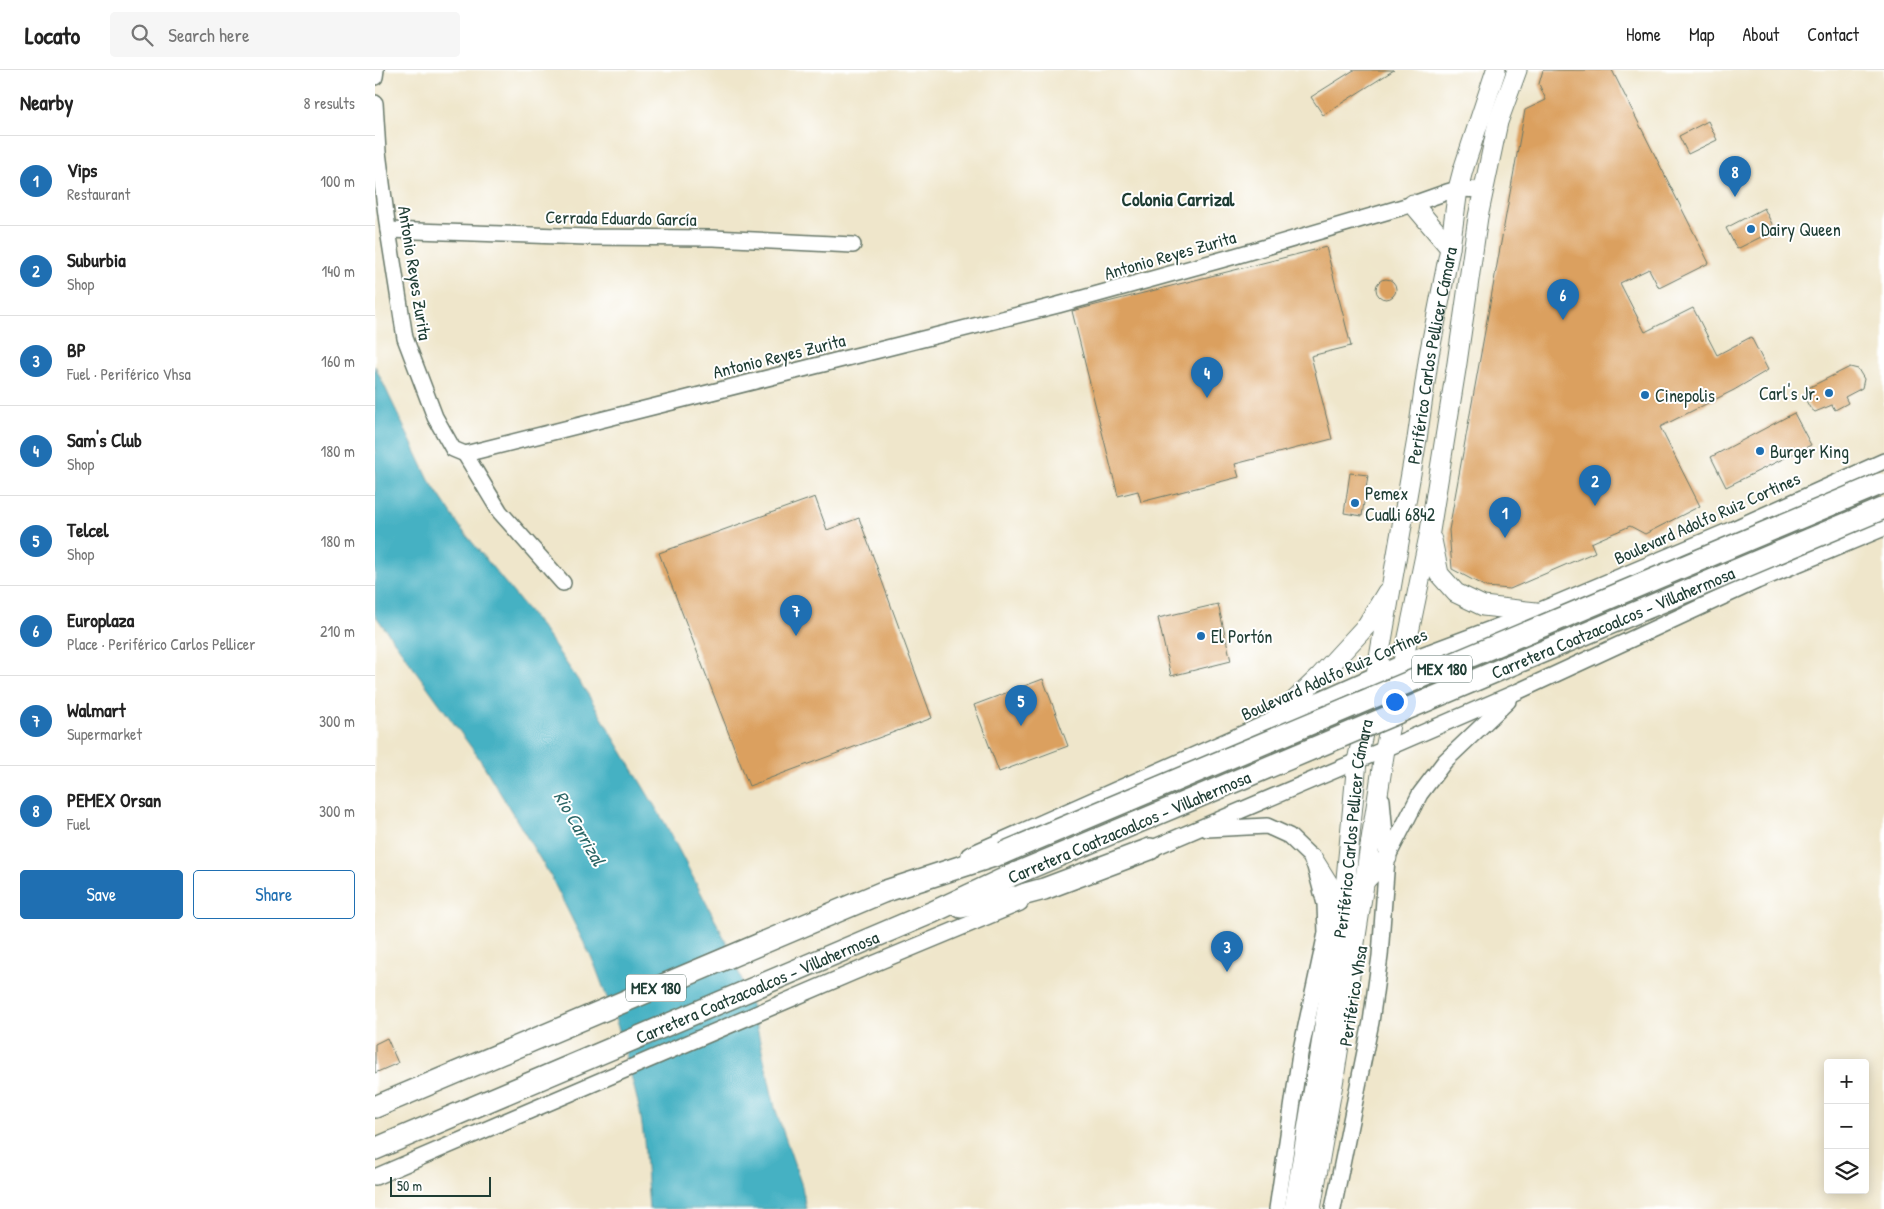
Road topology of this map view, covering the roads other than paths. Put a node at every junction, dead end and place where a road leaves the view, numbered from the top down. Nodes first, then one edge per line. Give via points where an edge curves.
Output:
1 (376, 70) edge
2 (1496, 70) edge
3 (1517, 70) edge
4 (375, 77) edge
5 (375, 103) edge
6 (1458, 189) junction
7 (1483, 190) junction
8 (1413, 204) junction
9 (388, 230) junction
10 (853, 245) dead end
11 (1450, 248) junction
12 (465, 454) junction
13 (1884, 461) edge
14 (1882, 483) edge
15 (1884, 508) edge
16 (1884, 528) edge
17 (1430, 531) junction
18 (563, 583) dead end
19 (1391, 585) junction
20 (1536, 612) junction
21 (1404, 663) junction
22 (1376, 675) junction
23 (1519, 691) junction
24 (1273, 721) junction
25 (1385, 750) junction
26 (1357, 761) junction
27 (1381, 786) junction
28 (1196, 830) junction
29 (1150, 849) junction
30 (1387, 858) junction
31 (1313, 859) junction
32 (1364, 882) junction
33 (883, 892) junction
34 (933, 912) junction
35 (1341, 924) junction
36 (375, 1107) edge
37 (375, 1149) edge
38 (375, 1177) edge
39 (1277, 1209) edge
40 (1294, 1209) edge
41 (1311, 1209) edge
42 (1333, 1209) edge

1 - 4 street
2 - 6 main road, Periférico Carlos Pellicer Cámara
3 - 7 main road via 1498,122
5 - 9 street, Antonio Reyes Zurita
6 - 7 street
6 - 8 street, Antonio Reyes Zurita
6 - 11 main road, Periférico Carlos Pellicer Cámara
7 - 17 main road, Periférico Carlos Pellicer Cámara
8 - 11 main road
8 - 12 street, Antonio Reyes Zurita via 1058,305
9 - 10 street, Cerrada Eduardo García
9 - 12 street, Antonio Reyes Zurita via 405,338 435,417 453,449
11 - 19 main road, Periférico Carlos Pellicer Cámara
12 - 18 street via 500,512
13 - 20 street, Boulevard Adolfo Ruiz Cortines
14 - 33 highway, Carretera Coatzacoalcos - Villahermosa / MEX 180, bridge via 1003,853
15 - 34 highway, Carretera Coatzacoalcos - Villahermosa / MEX 180, bridge via 1011,876
16 - 23 street via 1757,581
17 - 20 main road via 1439,574 1456,593 1483,606
17 - 21 main road, Periférico Carlos Pellicer Cámara
19 - 22 main road, Periférico Carlos Pellicer Cámara
19 - 24 main road via 1367,625
20 - 21 street, Boulevard Adolfo Ruiz Cortines
21 - 22 street, Boulevard Adolfo Ruiz Cortines
21 - 25 main road, Periférico Carlos Pellicer Cámara
22 - 24 street, Boulevard Adolfo Ruiz Cortines
22 - 26 main road, Periférico Carlos Pellicer Cámara
23 - 25 street
23 - 30 street via 1445,760 1420,794
24 - 33 street, Boulevard Adolfo Ruiz Cortines
25 - 26 street
25 - 27 main road, Periférico Carlos Pellicer Cámara
26 - 28 street
26 - 35 main road, Periférico Carlos Pellicer Cámara
27 - 30 street, Periférico Vhsa
27 - 32 main road, Periférico Carlos Pellicer Cámara
28 - 29 street
28 - 31 street via 1267,826 1289,836
29 - 34 highway via 1007,900
29 - 38 street
30 - 32 main road
30 - 42 street, Periférico Vhsa via 1380,956 1371,1022
31 - 35 main road via 1333,891
31 - 39 street, Periférico Vhsa via 1325,904 1326,933 1300,1054
32 - 41 main road, Periférico Carlos Pellicer Cámara
33 - 36 highway, Carretera Coatzacoalcos - Villahermosa / MEX 180
34 - 37 highway, Carretera Coatzacoalcos - Villahermosa / MEX 180
35 - 40 main road, Periférico Carlos Pellicer Cámara

